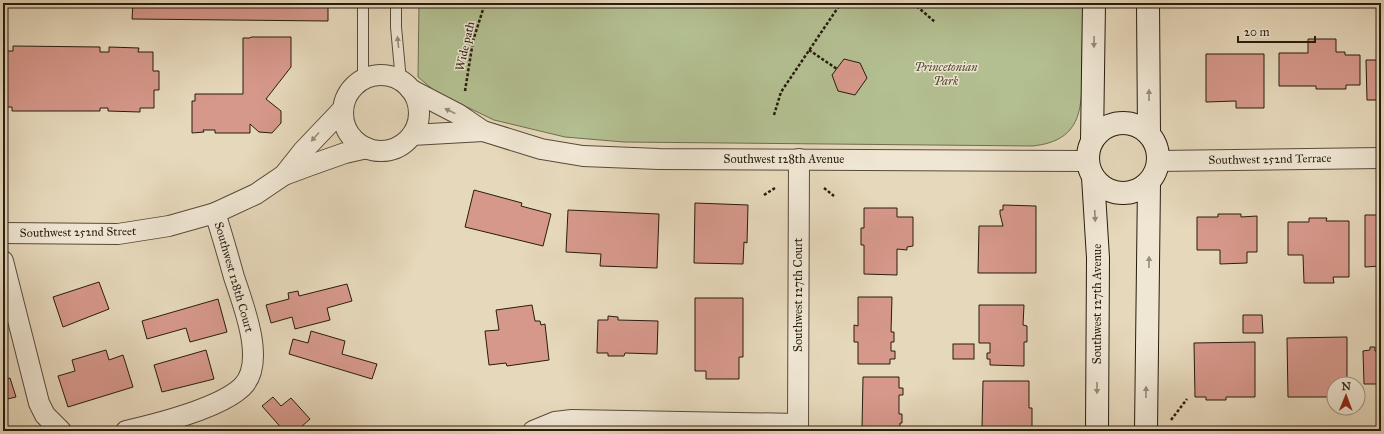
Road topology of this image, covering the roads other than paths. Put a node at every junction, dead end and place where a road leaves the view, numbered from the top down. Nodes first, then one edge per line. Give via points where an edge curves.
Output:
1 (363, 3) edge
2 (396, 3) edge
3 (1094, 3) edge
4 (1148, 3) edge
5 (363, 79) junction
6 (406, 85) junction
7 (343, 109) junction
8 (483, 131) junction
9 (1149, 134) junction
10 (412, 135) junction
11 (1092, 141) junction
12 (367, 148) junction
13 (800, 158) junction
14 (1381, 158) edge
15 (1158, 161) junction
16 (1090, 169) junction
17 (284, 175) junction
18 (1149, 183) junction
19 (215, 213) junction
20 (3, 233) edge
21 (3, 261) edge
22 (798, 427) edge
23 (61, 431) edge
24 (126, 431) edge
25 (533, 431) edge
26 (1097, 431) edge
27 (1146, 431) edge

1 - 5 lane
6 -> 2 lane via 396,27
3 -> 11 street
9 -> 4 street
5 - 6 street via 378,75 394,78
5 - 7 street via 346,97
8 -> 6 street, Southwest 128th Avenue
6 - 10 street via 416,100 418,112 417,124
7 - 12 street via 343,122 348,133 356,142
7 -> 17 street, Southwest 252nd Street
8 - 10 street, Southwest 128th Avenue
8 - 13 street, Southwest 128th Avenue via 541,149 583,156 658,159
9 - 11 street via 1130,124 1119,124 1108,126
9 - 15 street via 1155,143
10 - 12 street via 403,144 392,149 379,151
11 - 16 street via 1088,151
12 - 17 street, Southwest 252nd Street via 345,153
13 - 16 street, Southwest 128th Avenue
13 - 22 street, Southwest 127th Court
14 - 15 street, Southwest 252nd Terrace
15 - 18 street
16 - 18 street via 1104,188 1115,193 1137,190
16 -> 26 street, Southwest 127th Avenue via 1098,258
17 - 19 street, Southwest 252nd Street via 256,194
27 -> 18 street
19 - 20 street, Southwest 252nd Street via 169,226 118,234
19 - 24 street, Southwest 128th Court via 251,330 252,362 249,376 243,386 228,399
21 - 23 street via 39,403 45,416
22 - 25 street via 572,420 555,422

